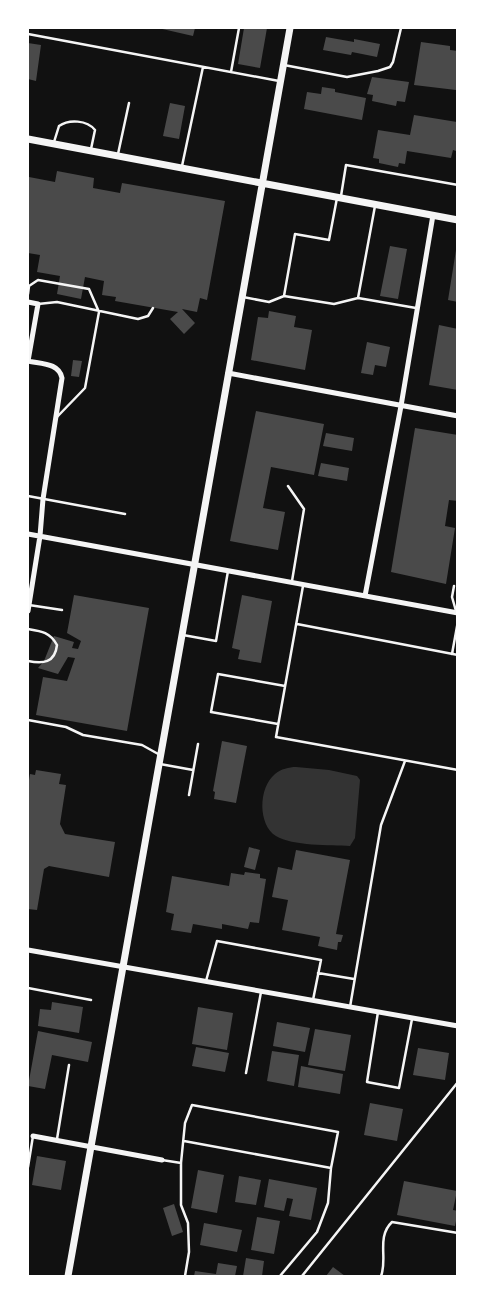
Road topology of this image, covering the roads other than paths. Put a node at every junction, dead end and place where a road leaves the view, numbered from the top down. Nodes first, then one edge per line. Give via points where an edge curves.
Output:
1 (239, 28) edge
2 (290, 28) edge
3 (401, 28) edge
4 (28, 34) edge
5 (283, 65) junction
6 (203, 67) junction
7 (231, 72) junction
8 (280, 81) junction
9 (129, 103) dead end
10 (28, 139) edge
11 (54, 144) junction
12 (91, 151) junction
13 (118, 156) junction
14 (181, 167) junction
15 (262, 182) junction
16 (458, 185) edge
17 (339, 197) junction
18 (376, 204) junction
19 (434, 215) junction
20 (458, 220) edge
21 (28, 294) edge
22 (284, 296) junction
23 (242, 297) junction
24 (358, 298) junction
25 (28, 302) edge
26 (38, 304) junction
27 (153, 308) dead end
28 (418, 308) junction
29 (99, 312) junction
30 (28, 363) edge
31 (228, 373) junction
32 (401, 406) junction
33 (458, 416) edge
34 (56, 418) junction
35 (288, 486) dead end
36 (28, 496) edge
37 (43, 499) junction
38 (125, 514) dead end
39 (28, 534) edge
40 (40, 536) junction
41 (194, 564) junction
42 (228, 571) junction
43 (30, 578) edge
44 (292, 582) junction
45 (304, 585) junction
46 (454, 586) dead end
47 (365, 596) junction
48 (28, 608) edge
49 (62, 610) dead end
50 (457, 613) edge
51 (458, 621) edge
52 (297, 624) junction
53 (28, 629) edge
54 (182, 635) junction
55 (452, 654) junction
56 (458, 655) edge
57 (28, 661) edge
58 (285, 686) junction
59 (28, 720) edge
60 (278, 724) junction
61 (198, 744) dead end
62 (160, 755) junction
63 (405, 761) junction
64 (159, 764) junction
65 (193, 770) junction
66 (458, 770) edge
67 (189, 795) dead end
68 (28, 950) edge
69 (122, 968) junction
70 (318, 972) junction
71 (354, 979) junction
72 (206, 982) junction
73 (28, 988) edge
74 (261, 992) junction
75 (90, 1000) dead end
76 (313, 1001) junction
77 (350, 1007) junction
78 (378, 1012) junction
79 (412, 1018) junction
80 (458, 1026) edge
81 (69, 1065) dead end
82 (246, 1073) dead end
83 (33, 1136) joint
84 (56, 1141) junction
85 (184, 1141) junction
86 (90, 1147) junction
87 (162, 1160) joint
88 (181, 1163) junction
89 (28, 1167) edge
90 (331, 1168) junction
91 (458, 1233) edge
92 (68, 1276) edge
93 (185, 1276) edge
94 (280, 1276) edge
95 (381, 1276) edge

1 - 7 lane
2 - 5 street
3 - 5 lane via 393,62 384,69 347,77
4 - 6 lane
5 - 8 street
6 - 7 lane
6 - 14 lane
7 - 8 lane
8 - 15 street
9 - 13 lane
10 - 11 street
11 - 12 street
11 - 12 lane via 59,126 64,123 90,124 95,130
12 - 13 street
13 - 14 street
14 - 15 street
15 - 17 street
15 - 23 street
16 - 17 lane via 346,166
17 - 18 street
17 - 22 lane via 329,240 294,234
18 - 19 street
18 - 24 lane
19 - 20 street
19 - 28 street
21 - 29 lane via 29,286 38,280 89,289
22 - 23 lane via 269,302
22 - 24 lane via 334,304
23 - 31 street
24 - 28 lane
25 - 26 street
26 - 29 lane via 57,302
26 - 30 street
27 - 29 lane via 148,316 138,319
28 - 32 street
29 - 34 lane via 85,388
30 - 34 street via 61,371
31 - 32 street
31 - 41 street
32 - 33 street
32 - 47 street
34 - 37 street
35 - 44 lane via 304,509
36 - 37 lane
37 - 38 lane
37 - 40 street
39 - 40 street
40 - 41 street
40 - 43 street
41 - 42 street
41 - 54 street
42 - 44 street
42 - 54 lane via 216,641
43 - 48 street
44 - 45 street
45 - 47 street
45 - 52 lane
46 - 50 lane via 452,596
47 - 50 street
48 - 49 lane
51 - 55 lane
52 - 55 lane
52 - 58 lane
53 - 57 lane via 50,635 57,645 55,657 50,661
54 - 62 street
55 - 56 lane
58 - 60 lane
58 - 60 lane via 218,674 211,712
59 - 62 lane via 66,726 83,735 142,745
60 - 63 lane via 276,737
61 - 65 lane
62 - 64 street
63 - 66 lane
63 - 71 lane via 380,825
64 - 65 lane
64 - 69 street
65 - 67 lane
68 - 69 street
69 - 72 street
69 - 86 street
70 - 71 lane
70 - 72 lane via 320,960 216,941
70 - 76 lane
71 - 77 lane
72 - 74 street
73 - 75 lane
74 - 76 street
74 - 82 lane
76 - 77 street
77 - 78 street
78 - 79 street
78 - 79 lane via 367,1082 399,1088
79 - 80 street
81 - 84 lane
83 - 84 street
83 - 89 lane
84 - 86 street
85 - 88 lane
85 - 90 lane
85 - 90 lane via 185,1123 192,1105 270,1119 338,1132
86 - 87 street
86 - 92 street
87 - 88 lane
88 - 93 lane via 181,1205 188,1222 189,1252
90 - 94 lane via 328,1203 317,1232
91 - 95 lane via 392,1222 382,1246

